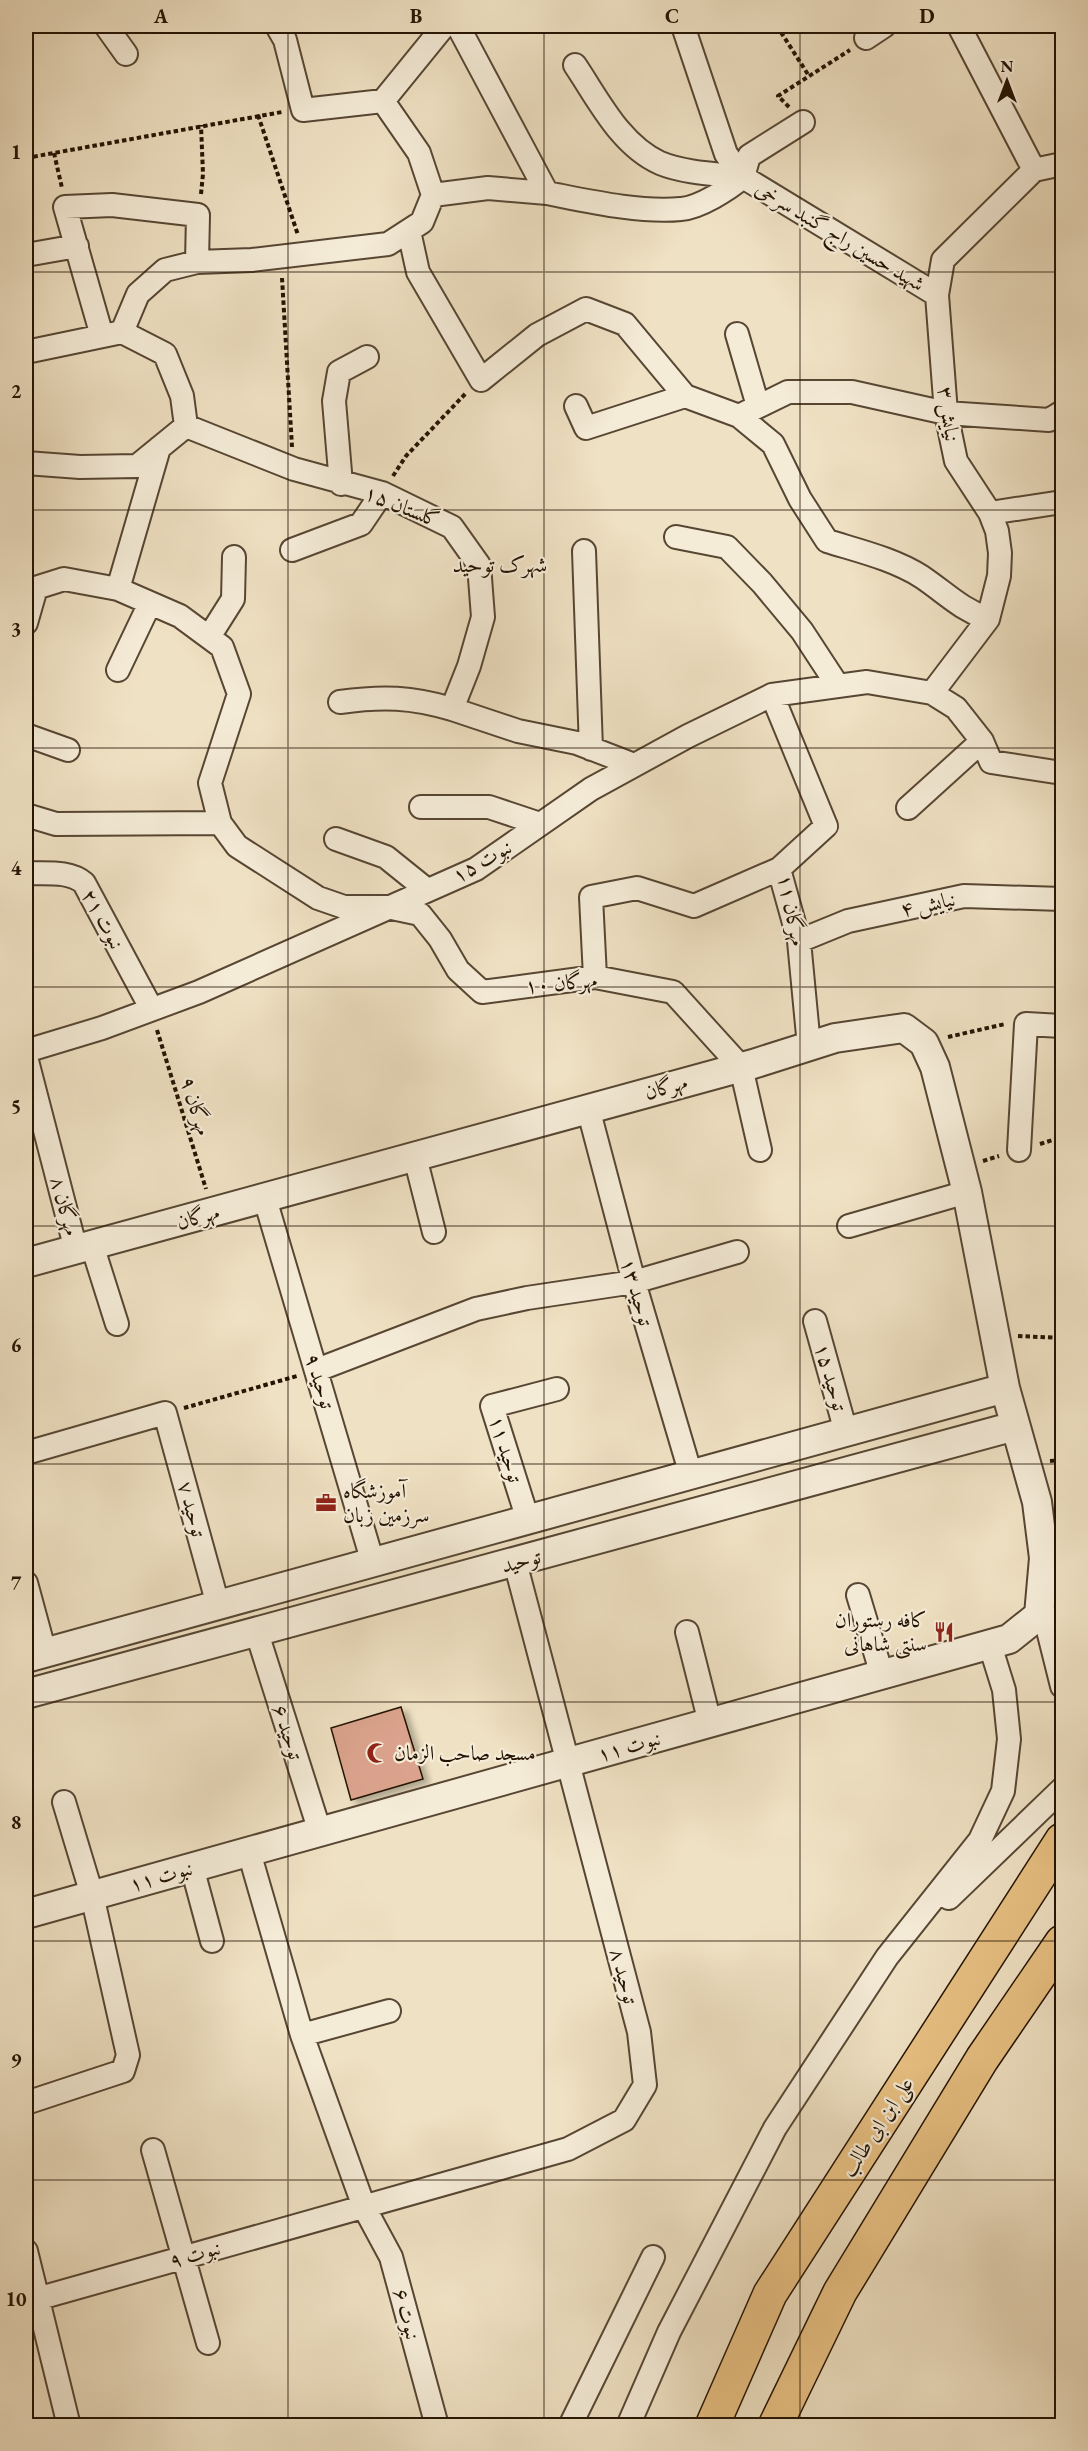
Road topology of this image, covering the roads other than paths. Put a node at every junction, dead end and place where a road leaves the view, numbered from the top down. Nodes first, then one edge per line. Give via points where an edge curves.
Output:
1 (106, 26) edge
2 (277, 26) edge
3 (444, 26) edge
4 (458, 26) edge
5 (683, 26) edge
6 (959, 26) edge
7 (126, 54) dead end
8 (575, 65) dead end
9 (382, 101) junction
10 (803, 122) road end
11 (1062, 164) edge
12 (1034, 170) junction
13 (742, 177) junction
14 (548, 193) junction
15 (433, 195) junction
16 (409, 231) junction
17 (77, 246) junction
18 (26, 255) edge
19 (196, 262) junction
20 (937, 294) junction
21 (112, 334) junction
22 (737, 334) dead end
23 (26, 352) edge
24 (367, 357) dead end
25 (686, 396) junction
26 (576, 406) dead end
27 (749, 411) junction
28 (1062, 411) edge
29 (946, 413) junction
30 (186, 426) junction
31 (159, 448) junction
32 (26, 463) edge
33 (340, 484) junction
34 (382, 493) junction
35 (1062, 502) edge
36 (990, 513) junction
37 (676, 537) dead end
38 (292, 550) dead end
39 (584, 551) dead end
40 (234, 557) dead end
41 (118, 589) junction
42 (31, 590) edge
43 (150, 603) junction
44 (988, 619) junction
45 (26, 623) edge
46 (209, 637) junction
47 (118, 670) dead end
48 (838, 686) junction
49 (932, 693) junction
50 (772, 695) junction
51 (340, 702) dead end
52 (452, 709) junction
53 (26, 735) edge
54 (982, 741) junction
55 (591, 748) junction
56 (68, 750) dead end
57 (634, 765) junction
58 (1062, 773) edge
59 (421, 807) dead end
60 (908, 808) dead end
61 (26, 816) edge
62 (220, 823) junction
63 (540, 824) junction
64 (336, 839) dead end
65 (779, 869) junction
66 (26, 873) edge
67 (427, 890) junction
68 (1062, 899) edge
69 (387, 908) junction
70 (799, 941) junction
71 (595, 976) junction
72 (151, 1008) junction
73 (1062, 1026) edge
74 (809, 1046) junction
75 (26, 1051) edge
76 (26, 1057) edge
77 (741, 1067) junction
78 (588, 1108) junction
79 (760, 1150) dead end
80 (1019, 1150) dead end
81 (415, 1157) junction
82 (968, 1192) junction
83 (265, 1199) junction
84 (849, 1226) dead end
85 (434, 1232) dead end
86 (84, 1247) junction
87 (737, 1252) dead end
88 (26, 1263) edge
89 (634, 1282) junction
90 (815, 1321) dead end
91 (117, 1324) dead end
92 (317, 1370) junction
93 (1005, 1388) junction
94 (557, 1389) dead end
95 (1015, 1426) junction
96 (846, 1432) junction
97 (26, 1453) edge
98 (691, 1475) junction
99 (528, 1520) junction
100 (373, 1563) junction
101 (515, 1563) junction
102 (26, 1583) edge
103 (858, 1595) dead end
104 (1041, 1602) junction
105 (218, 1605) junction
106 (687, 1632) dead end
107 (257, 1633) junction
108 (990, 1645) junction
109 (35, 1655) edge
110 (882, 1675) junction
111 (1062, 1686) edge
112 (26, 1694) edge
113 (710, 1723) junction
114 (569, 1762) junction
115 (1062, 1789) edge
116 (64, 1803) dead end
117 (320, 1832) junction
118 (1062, 1840) edge
119 (249, 1852) junction
120 (192, 1867) junction
121 (92, 1895) junction
122 (26, 1914) edge
123 (212, 1941) dead end
124 (1062, 1942) edge
125 (886, 1956) junction
126 (389, 2011) dead end
127 (302, 2035) junction
128 (26, 2103) edge
129 (153, 2150) dead end
130 (364, 2207) junction
131 (26, 2251) edge
132 (185, 2257) junction
133 (653, 2257) dead end
134 (32, 2300) edge
135 (208, 2343) dead end
136 (69, 2426) edge
137 (437, 2426) edge
138 (570, 2426) edge
139 (628, 2426) edge
140 (712, 2426) edge
141 (775, 2426) edge

1 - 7 street
2 - 9 street via 285,40 303,110
3 - 9 street
4 - 14 street
5 - 13 street via 726,154
6 - 12 street
8 - 13 street via 623,136 659,163
9 - 15 street via 419,153
10 - 13 street via 748,156
11 - 12 street
12 - 20 street, نیایش ۳ via 943,260
13 - 14 street, شهید حسین راج گنبد سرخی via 728,190 683,210 607,205
13 - 20 street, شهید حسین راج گنبد سرخی
14 - 15 street, شهید حسین راج گنبد سرخی via 488,188
15 - 16 street via 422,222
16 - 19 street via 388,244 281,258
16 - 25 street via 418,272 481,380 537,335 586,309 625,324
17 - 18 street
17 - 19 street via 65,207 112,205 198,215
17 - 21 street
19 - 21 street via 165,270 138,294
20 - 29 street, نیایش ۳
21 - 23 street
21 - 30 street via 165,354 182,396
22 - 27 street
24 - 33 street via 339,372 334,401
25 - 26 street via 586,428
25 - 27 street
27 - 29 street via 788,392 852,392
27 - 44 street via 773,444 800,499 827,541 878,556 921,576 965,610
28 - 29 street via 1049,420
29 - 36 street, نیایش ۳ via 956,461
30 - 31 street
30 - 33 street, گلستان ۱۵
31 - 32 street via 137,466
31 - 41 street
33 - 34 street, گلستان ۱۵
34 - 38 street via 361,524
34 - 52 street, گلستان ۱۵ via 452,527 479,565 483,617
35 - 36 street
36 - 44 street, نیایش ۳ via 1000,554 999,576
37 - 48 street via 727,548 802,631
39 - 55 street
40 - 46 street via 233,599
41 - 42 street via 64,579
41 - 43 street
42 - 45 street
43 - 46 street via 180,616
43 - 47 street
44 - 49 street, نیایش ۳
46 - 62 street via 222,647 239,694 210,783
48 - 49 street, نبوت ۱۵ via 867,682
48 - 50 street, نبوت ۱۵
49 - 54 street via 956,708
50 - 57 street, نبوت ۱۵
50 - 65 street, مهرگان ۱۱ via 826,826
51 - 52 street via 379,696 426,701
52 - 55 street via 518,731
53 - 56 street
54 - 58 street via 991,762
54 - 60 street
55 - 57 street
57 - 63 street, نبوت ۱۵
59 - 63 street via 489,807
61 - 62 street via 56,824
62 - 69 street via 237,846 318,898 344,908
63 - 67 street, نبوت ۱۵ via 476,869
64 - 67 street via 386,857
65 - 70 street, مهرگان ۱۱
65 - 71 street via 694,906 637,888 591,897
66 - 72 street, نبوت ۲۱ via 66,874 84,883
67 - 69 street, نبوت ۱۵
68 - 70 street, نیایش ۴ via 964,896 848,921
69 - 71 street, مهرگان ۱۰ via 420,914 458,970 482,992
69 - 72 street, نبوت ۱۵ via 199,992
70 - 74 street, مهرگان ۱۱
71 - 77 street, مهرگان ۱۰ via 673,992
72 - 75 street, نبوت ۱۵ via 102,1029
73 - 80 street via 1026,1024
74 - 77 street, مهرگان
74 - 82 street, مهرگان via 835,1038 904,1028 924,1043
76 - 86 street, مهرگان ۸
77 - 78 street, مهرگان
77 - 79 street
78 - 81 street, مهرگان
78 - 89 street, توحید ۱۳
81 - 83 street, مهرگان
81 - 85 street
82 - 84 street
82 - 93 street
83 - 86 street, مهرگان
83 - 92 street, توحید ۹
86 - 88 street, مهرگان
86 - 91 street, مهرگان ۸
87 - 89 street
89 - 92 street via 476,1309
89 - 98 street, توحید ۱۳
90 - 96 street, توحید ۱۵
92 - 100 street, توحید ۹
93 - 95 street
93 - 96 street, توحید
94 - 99 street, توحید ۱۱ via 492,1406
95 - 101 street, توحید
95 - 104 street, نبوت ۱۱ via 1037,1503 1044,1558
96 - 98 street, توحید
97 - 105 street, توحید ۷ via 165,1413
98 - 99 street, توحید
99 - 100 street, توحید
100 - 105 street, توحید
101 - 107 street, توحید
101 - 114 street, توحید ۸
102 - 109 street
103 - 110 street
104 - 108 street, نبوت ۱۱ via 1039,1615 1009,1639
104 - 111 street
105 - 109 street, توحید
106 - 113 street
107 - 112 street, توحید
107 - 117 street, توحید ۶
108 - 110 street, نبوت ۱۱
108 - 125 street via 1004,1689 1009,1739 1003,1791 980,1840
110 - 113 street, نبوت ۱۱
113 - 114 street, نبوت ۱۱
114 - 117 street, نبوت ۱۱
114 - 130 street, توحید ۸ via 639,2032 645,2085 624,2120 568,2149
115 - 125 street
116 - 121 street
117 - 119 street, نبوت ۱۱
118 - 140 main road, علی ابن ابی طالب via 770,2294
119 - 120 street, نبوت ۱۱
119 - 127 street, نبوت ۶
120 - 121 street, نبوت ۱۱
120 - 123 street
121 - 122 street, نبوت ۱۱
121 - 128 street via 127,2064 123,2071
124 - 141 main road via 982,2059 840,2292
125 - 139 street via 775,2128 669,2332
126 - 127 street
127 - 130 street, نبوت ۶
129 - 132 street
130 - 132 street, نبوت ۹
130 - 137 street, نبوت ۶ via 391,2257
131 - 134 street
132 - 134 street, نبوت ۹
132 - 135 street
133 - 138 street
134 - 136 street

